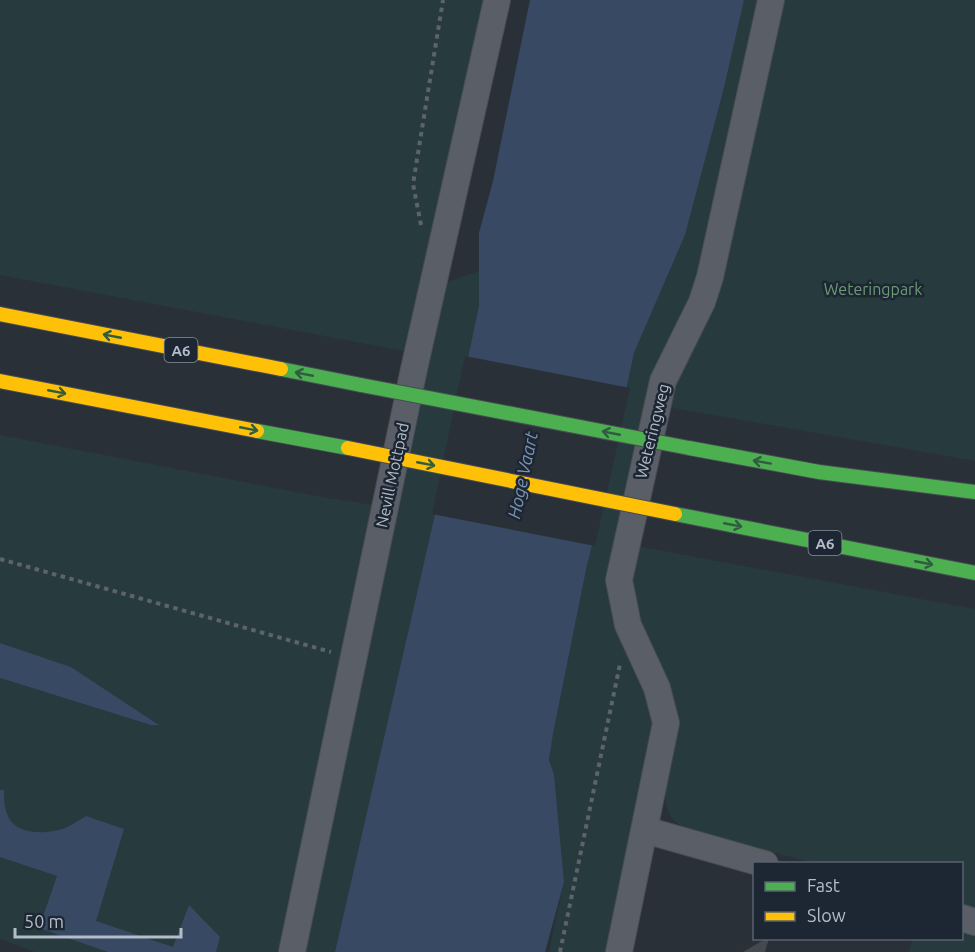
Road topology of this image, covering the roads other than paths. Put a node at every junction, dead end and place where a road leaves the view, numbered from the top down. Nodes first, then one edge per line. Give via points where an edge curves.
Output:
1 (497, 0) edge
2 (771, 0) edge
3 (0, 314) edge
4 (0, 381) edge
5 (819, 472) junction
6 (975, 492) edge
7 (942, 502) dead end
8 (975, 573) edge
9 (645, 830) junction
10 (758, 862) edge
11 (292, 952) edge
12 (619, 952) edge

1 - 11 street, Nevill Mottpad via 414,369
2 - 9 street, Weteringweg via 710,277 702,302 663,381 619,580 628,625 657,688 666,723
5 -> 3 highway, A6, bridge
4 -> 8 highway, A6, bridge
5 - 6 highway, A6
5 - 7 highway, A6
9 - 10 street
9 - 12 street, Weteringweg

